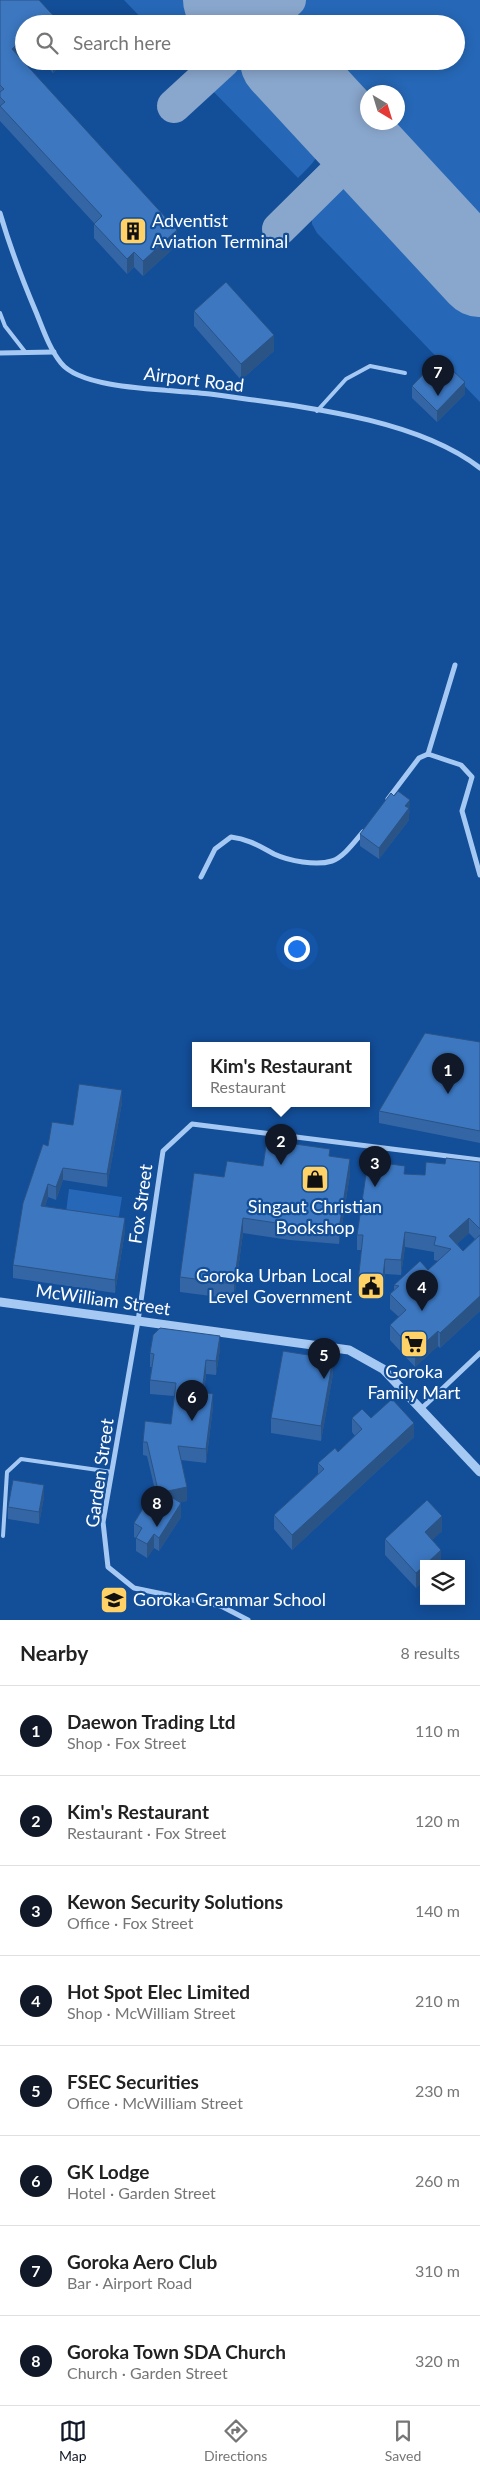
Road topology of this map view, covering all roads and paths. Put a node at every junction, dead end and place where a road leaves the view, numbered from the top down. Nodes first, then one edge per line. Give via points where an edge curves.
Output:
1 (0, 213) edge
2 (0, 313) edge
3 (26, 352) junction
4 (54, 352) junction
5 (0, 353) edge
6 (405, 373) dead end
7 (317, 411) junction
8 (480, 468) edge
9 (455, 665) dead end
10 (428, 754) junction
11 (383, 806) edge
12 (367, 826) edge
13 (480, 875) edge
14 (201, 877) dead end
15 (480, 1160) edge
16 (0, 1302) edge
17 (138, 1321) junction
18 (480, 1353) edge
19 (421, 1409) junction
20 (112, 1472) junction
21 (480, 1472) edge
22 (3, 1536) dead end
23 (248, 1620) edge

1 - 4 street, Airport Road via 15,261
2 - 3 lane via 5,326
3 - 4 street
3 - 5 street
4 - 7 street, Airport Road via 62,364 80,376 101,383 208,394
6 - 7 lane via 370,366 346,379
7 - 8 street, Airport Road via 362,418 405,430 468,458
9 - 10 street
10 - 11 street via 419,758
10 - 13 street via 461,765 472,777 462,811
12 - 14 street via 351,846 332,861 298,862 248,839 231,837 215,849
15 - 17 street, Fox Street via 192,1124 163,1151
16 - 17 street, McWilliam Street
17 - 19 street, McWilliam Street via 349,1350 383,1369
17 - 20 street, Garden Street
18 - 19 street
19 - 21 street, McWilliam Street
20 - 22 lane via 21,1459 7,1472
20 - 23 street, Garden Street via 103,1522 108,1567 134,1588 221,1606

